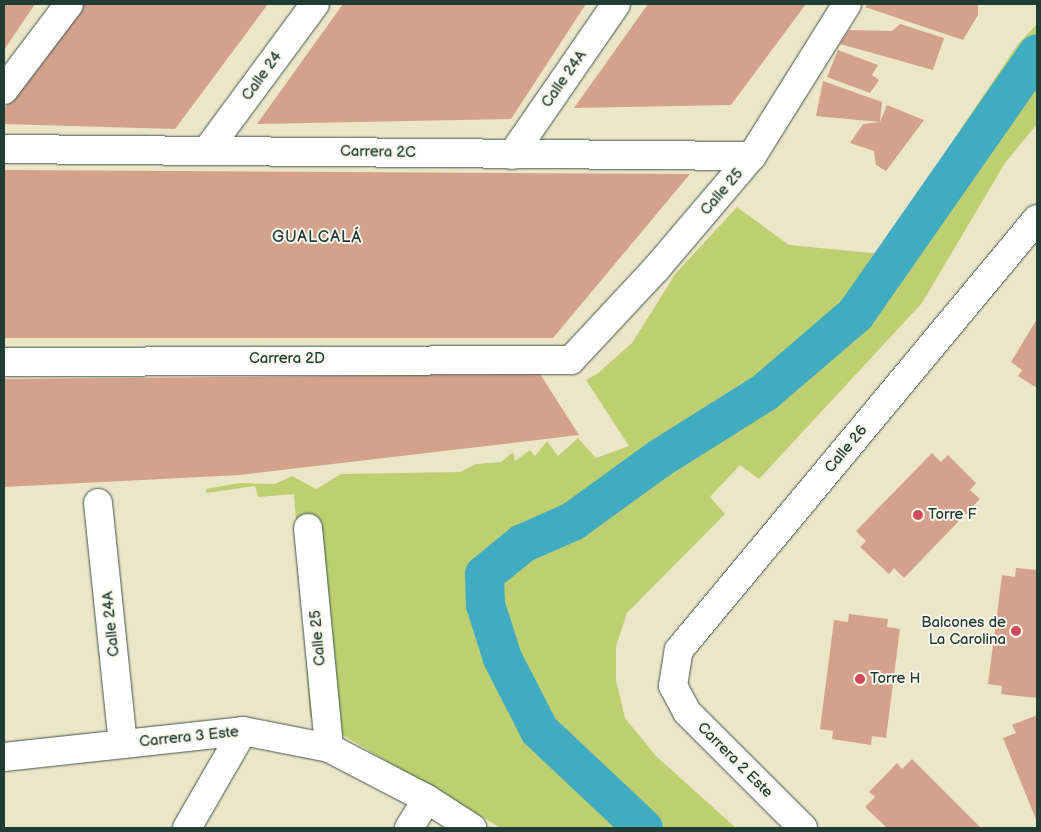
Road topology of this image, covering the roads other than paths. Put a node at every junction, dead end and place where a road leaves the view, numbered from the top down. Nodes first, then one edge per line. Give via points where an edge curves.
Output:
1 (69, 4) edge
2 (315, 4) edge
3 (616, 4) edge
4 (847, 4) edge
5 (4, 90) edge
6 (4, 149) edge
7 (208, 149) junction
8 (512, 154) junction
9 (752, 156) junction
10 (1037, 219) edge
11 (570, 360) joint
12 (4, 362) edge
13 (98, 503) dead end
14 (308, 528) dead end
15 (673, 686) joint
16 (243, 731) junction
17 (123, 744) junction
18 (329, 748) junction
19 (10, 756) edge
20 (4, 779) edge
21 (427, 799) junction
22 (187, 828) edge
23 (409, 828) edge
24 (472, 828) edge
25 (803, 828) edge

1 - 5 street
2 - 7 street, Calle 24
3 - 8 street, Calle 24A
4 - 9 street, Calle 25
6 - 7 street, Carrera 2C
7 - 8 street, Carrera 2C
8 - 9 street, Carrera 2C
9 - 11 street, Calle 25 via 656,269
10 - 15 street, Calle 26 via 679,650
11 - 12 street, Carrera 2D
13 - 17 street, Calle 24A
14 - 18 street, Calle 25
15 - 25 street, Carrera 2 Este via 687,712
16 - 17 street, Carrera 3 Este
16 - 18 street, Carrera 3 Este
16 - 22 street
17 - 19 street, Carrera 3 Este
18 - 21 street, Carrera 3 Este
19 - 20 street
21 - 23 street
21 - 24 street, Carrera 3 Este

